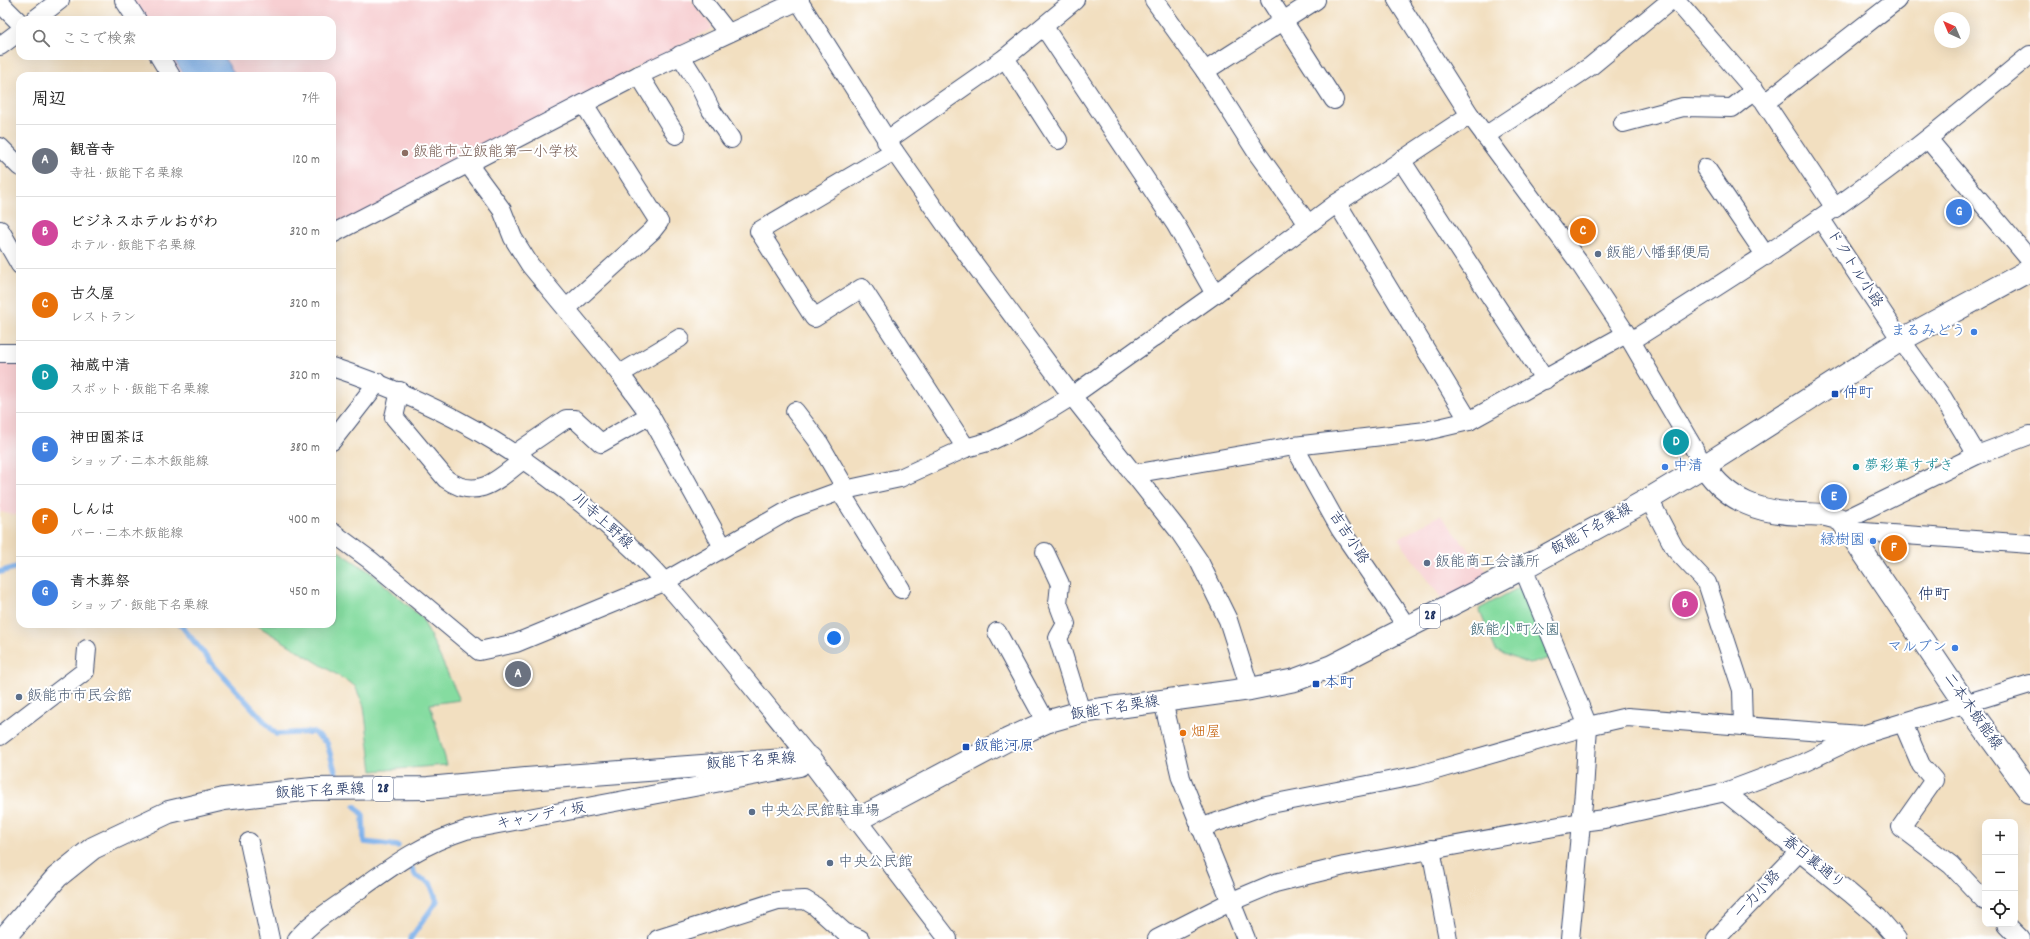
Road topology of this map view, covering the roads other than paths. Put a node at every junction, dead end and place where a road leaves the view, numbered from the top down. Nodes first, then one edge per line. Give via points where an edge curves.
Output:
1 (60, 0) edge
2 (124, 0) edge
3 (702, 0) edge
4 (799, 0) edge
5 (1075, 0) edge
6 (1154, 0) edge
7 (1270, 0) edge
8 (1316, 0) edge
9 (1397, 0) edge
10 (1671, 0) edge
11 (1676, 0) edge
12 (1898, 0) edge
13 (0, 3) edge
14 (39, 16) edge
15 (134, 16) edge
16 (16, 19) edge
17 (1282, 21) junction
18 (1044, 27) junction
19 (728, 33) junction
20 (16, 34) edge
21 (0, 46) edge
22 (680, 55) junction
23 (2030, 55) edge
24 (1005, 58) junction
25 (161, 60) edge
26 (1205, 71) junction
27 (169, 72) edge
28 (639, 75) junction
29 (1760, 97) junction
30 (1334, 100) dead end
31 (584, 104) junction
32 (1470, 115) junction
33 (1623, 123) dead end
34 (676, 135) dead end
35 (1485, 136) junction
36 (731, 139) dead end
37 (1928, 139) junction
38 (1058, 140) dead end
39 (890, 146) junction
40 (1401, 160) junction
41 (468, 164) junction
42 (1706, 168) dead end
43 (1337, 203) junction
44 (1835, 208) junction
45 (1820, 218) junction
46 (1308, 224) junction
47 (0, 230) edge
48 (336, 232) edge
49 (1766, 256) junction
50 (16, 257) edge
51 (2030, 260) edge
52 (2030, 270) edge
53 (1215, 294) junction
54 (567, 308) junction
55 (680, 338) dead end
56 (1628, 338) junction
57 (1901, 340) junction
58 (0, 353) edge
59 (16, 353) edge
60 (336, 367) edge
61 (620, 374) junction
62 (1545, 380) junction
63 (378, 382) junction
64 (400, 391) junction
65 (1072, 396) junction
66 (795, 411) dead end
67 (650, 415) junction
68 (1469, 421) junction
69 (2030, 435) edge
70 (336, 436) edge
71 (1294, 446) junction
72 (966, 448) junction
73 (1977, 455) junction
74 (520, 456) junction
75 (1704, 466) junction
76 (1133, 474) junction
77 (843, 490) junction
78 (1649, 499) junction
79 (1846, 526) junction
80 (336, 535) edge
81 (2030, 544) edge
82 (723, 548) junction
83 (1045, 552) dead end
84 (1522, 568) junction
85 (664, 582) junction
86 (901, 590) dead end
87 (1407, 627) junction
88 (996, 632) dead end
89 (87, 649) dead end
90 (2030, 684) edge
91 (1250, 689) junction
92 (1163, 701) junction
93 (1965, 703) junction
94 (1081, 712) junction
95 (1046, 722) junction
96 (1903, 723) junction
97 (1588, 726) junction
98 (1743, 726) junction
99 (0, 736) edge
100 (1862, 736) junction
101 (812, 761) junction
102 (1725, 792) junction
103 (2030, 792) edge
104 (857, 820) junction
105 (1581, 822) junction
106 (1200, 828) junction
107 (249, 842) dead end
108 (1431, 850) junction
109 (1799, 852) junction
110 (1982, 898) edge
111 (1230, 902) junction
112 (2009, 927) edge
113 (3, 939) edge
114 (270, 939) edge
115 (297, 939) edge
116 (658, 939) edge
117 (860, 939) edge
118 (948, 939) edge
119 (1157, 939) edge
120 (1246, 939) edge
121 (1448, 939) edge
122 (1570, 939) edge
123 (1716, 939) edge
124 (1897, 939) edge
125 (2020, 939) edge

1 - 14 street
2 - 15 street
3 - 19 street
4 - 19 street
4 - 39 street
5 - 18 street
6 - 26 street
7 - 17 street
8 - 17 street
9 - 32 street
10 - 35 street via 1591,66
11 - 29 street
12 - 29 street
13 - 16 street
17 - 26 street
17 - 30 street
18 - 24 street
18 - 53 street via 1176,225
19 - 22 street
20 - 21 street
22 - 28 street
22 - 36 street via 711,110
23 - 37 street
24 - 38 street
24 - 39 street
25 - 27 street
26 - 46 street via 1257,153
28 - 31 street
28 - 34 street
29 - 33 street via 1732,108 1683,107
29 - 44 street
31 - 41 street
31 - 54 street via 659,222
32 - 35 street
32 - 40 street
35 - 56 street via 1580,264
37 - 44 street
37 - 51 street
39 - 65 street
39 - 72 street via 759,230 814,318 862,288
40 - 43 street
40 - 62 street
41 - 48 street
41 - 54 street via 502,210 513,238 530,265
42 - 49 street
43 - 46 street
43 - 68 street
44 - 45 street
45 - 49 street
45 - 57 street, ドクトル小路
46 - 53 street
47 - 50 street
49 - 56 street
52 - 57 main road, 飯能下名栗線 / 28
53 - 65 street
54 - 61 street
55 - 61 street
56 - 62 street
56 - 75 street
57 - 73 street, ドクトル小路 via 1943,398
57 - 75 main road, 飯能下名栗線 / 28
58 - 59 street
60 - 63 street, 川寺上野線
61 - 67 street
62 - 68 street
63 - 64 street, 川寺上野線
63 - 70 street
64 - 74 street, 川寺上野線 via 461,421
64 - 74 street via 394,417 446,479 456,486 469,490 488,486
65 - 72 street via 1030,422 991,441
65 - 76 street
66 - 77 street via 818,441
67 - 74 street via 601,443 576,419 566,419
67 - 82 street
68 - 71 street via 1426,431
69 - 73 street
71 - 76 street
71 - 87 street, 吉吉小路 via 1340,529
72 - 77 street via 900,478
73 - 79 street
74 - 85 street, 川寺上野線 via 601,520
75 - 78 main road, 飯能下名栗線 / 28
75 - 79 main road via 1714,482 1730,494 1767,512 1828,515
76 - 91 street via 1178,530 1199,561 1228,620
77 - 82 street via 791,509
77 - 86 street
78 - 84 main road, 飯能下名栗線 / 28
78 - 98 street via 1675,549 1707,583 1742,690
79 - 81 street
79 - 93 main road, 二本木飯能線
80 - 85 street via 479,651 516,643
82 - 85 street
83 - 94 street via 1060,584 1058,603 1066,624 1058,638
84 - 87 main road, 飯能下名栗線 / 28
84 - 97 street
85 - 101 street, 川寺上野線
87 - 91 main road, 飯能下名栗線 / 28 via 1332,666 1295,680
88 - 95 street
89 - 99 street via 85,672
90 - 93 street
91 - 92 main road, 飯能下名栗線 / 28
92 - 94 main road, 飯能下名栗線 / 28
92 - 106 street via 1181,778
93 - 96 street
93 - 103 main road, 二本木飯能線
94 - 95 main road, 飯能下名栗線 / 28
95 - 104 main road, 飯能下名栗線 / 28
96 - 100 street
96 - 110 street via 1921,765 1934,780 1901,827 1951,865
97 - 98 street via 1627,717
97 - 105 street
97 - 106 street via 1419,775 1266,805
98 - 100 street
100 - 102 street via 1803,764
101 - 104 main road, 飯能下名栗線
101 - 113 main road, 飯能下名栗線 / 28 via 526,779 428,788 312,789 224,799 169,812 93,848 57,877
101 - 115 street, キャンディ坂 via 466,830 442,838 411,853 313,923
102 - 105 street via 1604,820
102 - 109 street, 春日裏通り
104 - 118 street
105 - 108 street
105 - 122 street
106 - 111 street
107 - 114 street
108 - 111 street via 1344,866 1275,883
108 - 121 street
109 - 123 street, 一力小路
109 - 124 street, 春日裏通り via 1878,917
111 - 119 street
111 - 120 street
112 - 125 street
116 - 117 street via 778,901 805,900 844,932

